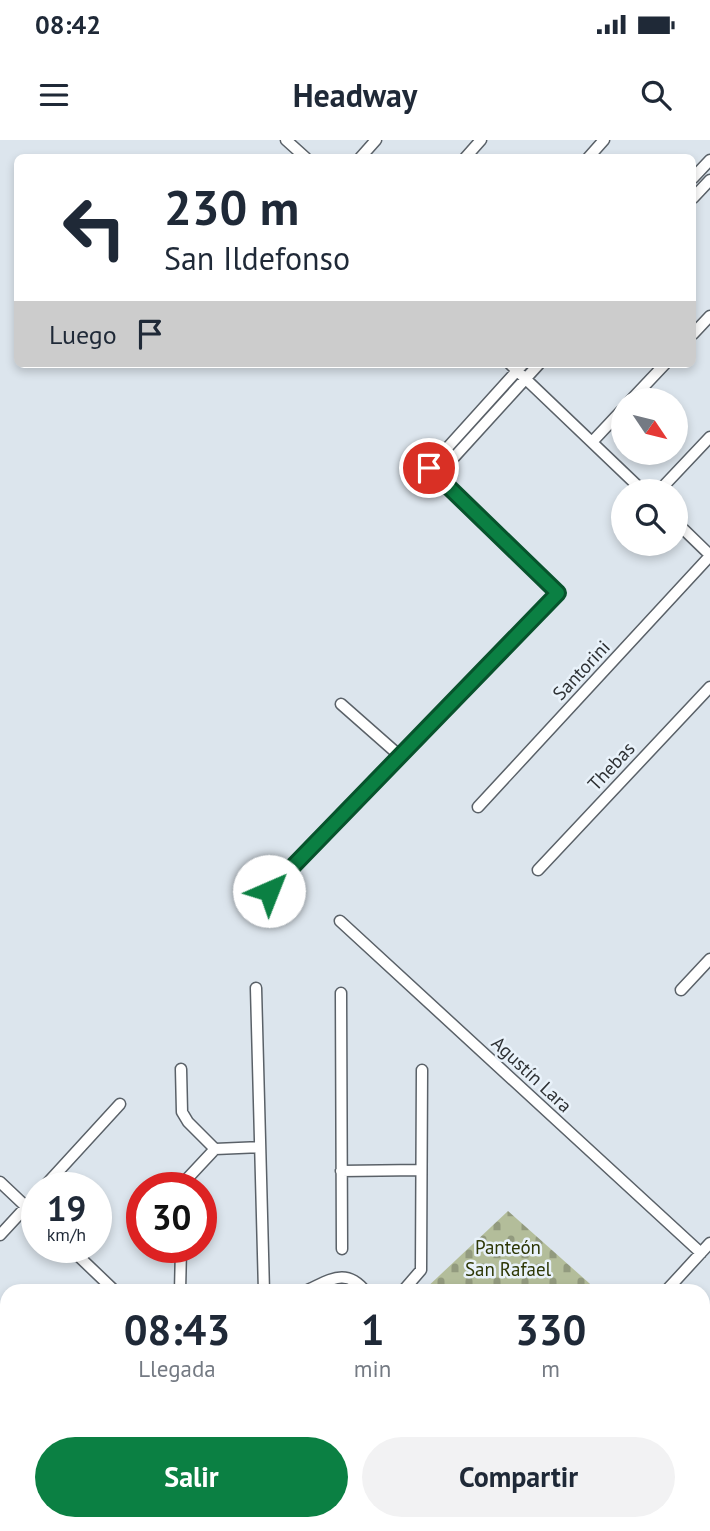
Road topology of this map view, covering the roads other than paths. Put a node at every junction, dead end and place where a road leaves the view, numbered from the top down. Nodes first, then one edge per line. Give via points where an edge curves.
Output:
1 (285, 140) edge
2 (376, 140) edge
3 (481, 140) edge
4 (604, 140) edge
5 (301, 154) edge
6 (364, 154) edge
7 (469, 154) edge
8 (592, 154) edge
9 (710, 160) edge
10 (696, 175) edge
11 (710, 180) edge
12 (696, 195) edge
13 (710, 316) edge
14 (696, 331) edge
15 (661, 368) edge
16 (519, 369) edge
17 (643, 388) edge
18 (611, 422) edge
19 (710, 436) edge
20 (592, 442) junction
21 (630, 479) edge
22 (670, 479) edge
23 (688, 534) edge
24 (710, 555) edge
25 (710, 687) edge
26 (341, 704) dead end
27 (400, 756) junction
28 (478, 807) dead end
29 (538, 870) dead end
30 (269, 891) dead end
31 (340, 921) dead end
32 (710, 959) edge
33 (257, 988) dead end
34 (681, 990) dead end
35 (341, 993) dead end
36 (181, 1069) dead end
37 (422, 1070) dead end
38 (120, 1104) dead end
39 (261, 1147) junction
40 (215, 1149) junction
41 (421, 1170) junction
42 (341, 1171) junction
43 (58, 1172) edge
44 (193, 1172) edge
45 (0, 1182) edge
46 (21, 1202) edge
47 (21, 1213) edge
48 (0, 1236) edge
49 (710, 1243) edge
50 (342, 1249) dead end
51 (701, 1253) junction
52 (85, 1263) edge
53 (181, 1263) edge
54 (106, 1282) edge
55 (180, 1284) edge
56 (264, 1284) edge
57 (321, 1284) edge
58 (358, 1284) edge
59 (409, 1284) edge
60 (672, 1284) edge

1 - 5 street
2 - 6 street
3 - 7 street
4 - 8 street
9 - 10 street
11 - 12 street
13 - 14 street
15 - 17 street
16 - 20 street
16 - 27 street via 433,472 558,593
18 - 20 street
19 - 22 street
20 - 21 street
23 - 24 street
24 - 28 street, Santorini
25 - 29 street, Thebas
26 - 27 street
27 - 30 street
31 - 51 street, Agustín Lara
32 - 34 street
33 - 39 street
35 - 42 street
36 - 40 street via 182,1112
37 - 41 street
38 - 43 street
39 - 40 street
39 - 56 street
40 - 44 street
41 - 42 street
41 - 59 street via 421,1270
42 - 50 street
45 - 46 street
47 - 48 street
49 - 51 street
51 - 60 street
52 - 54 street
53 - 55 street
57 - 58 street via 336,1277 352,1278

